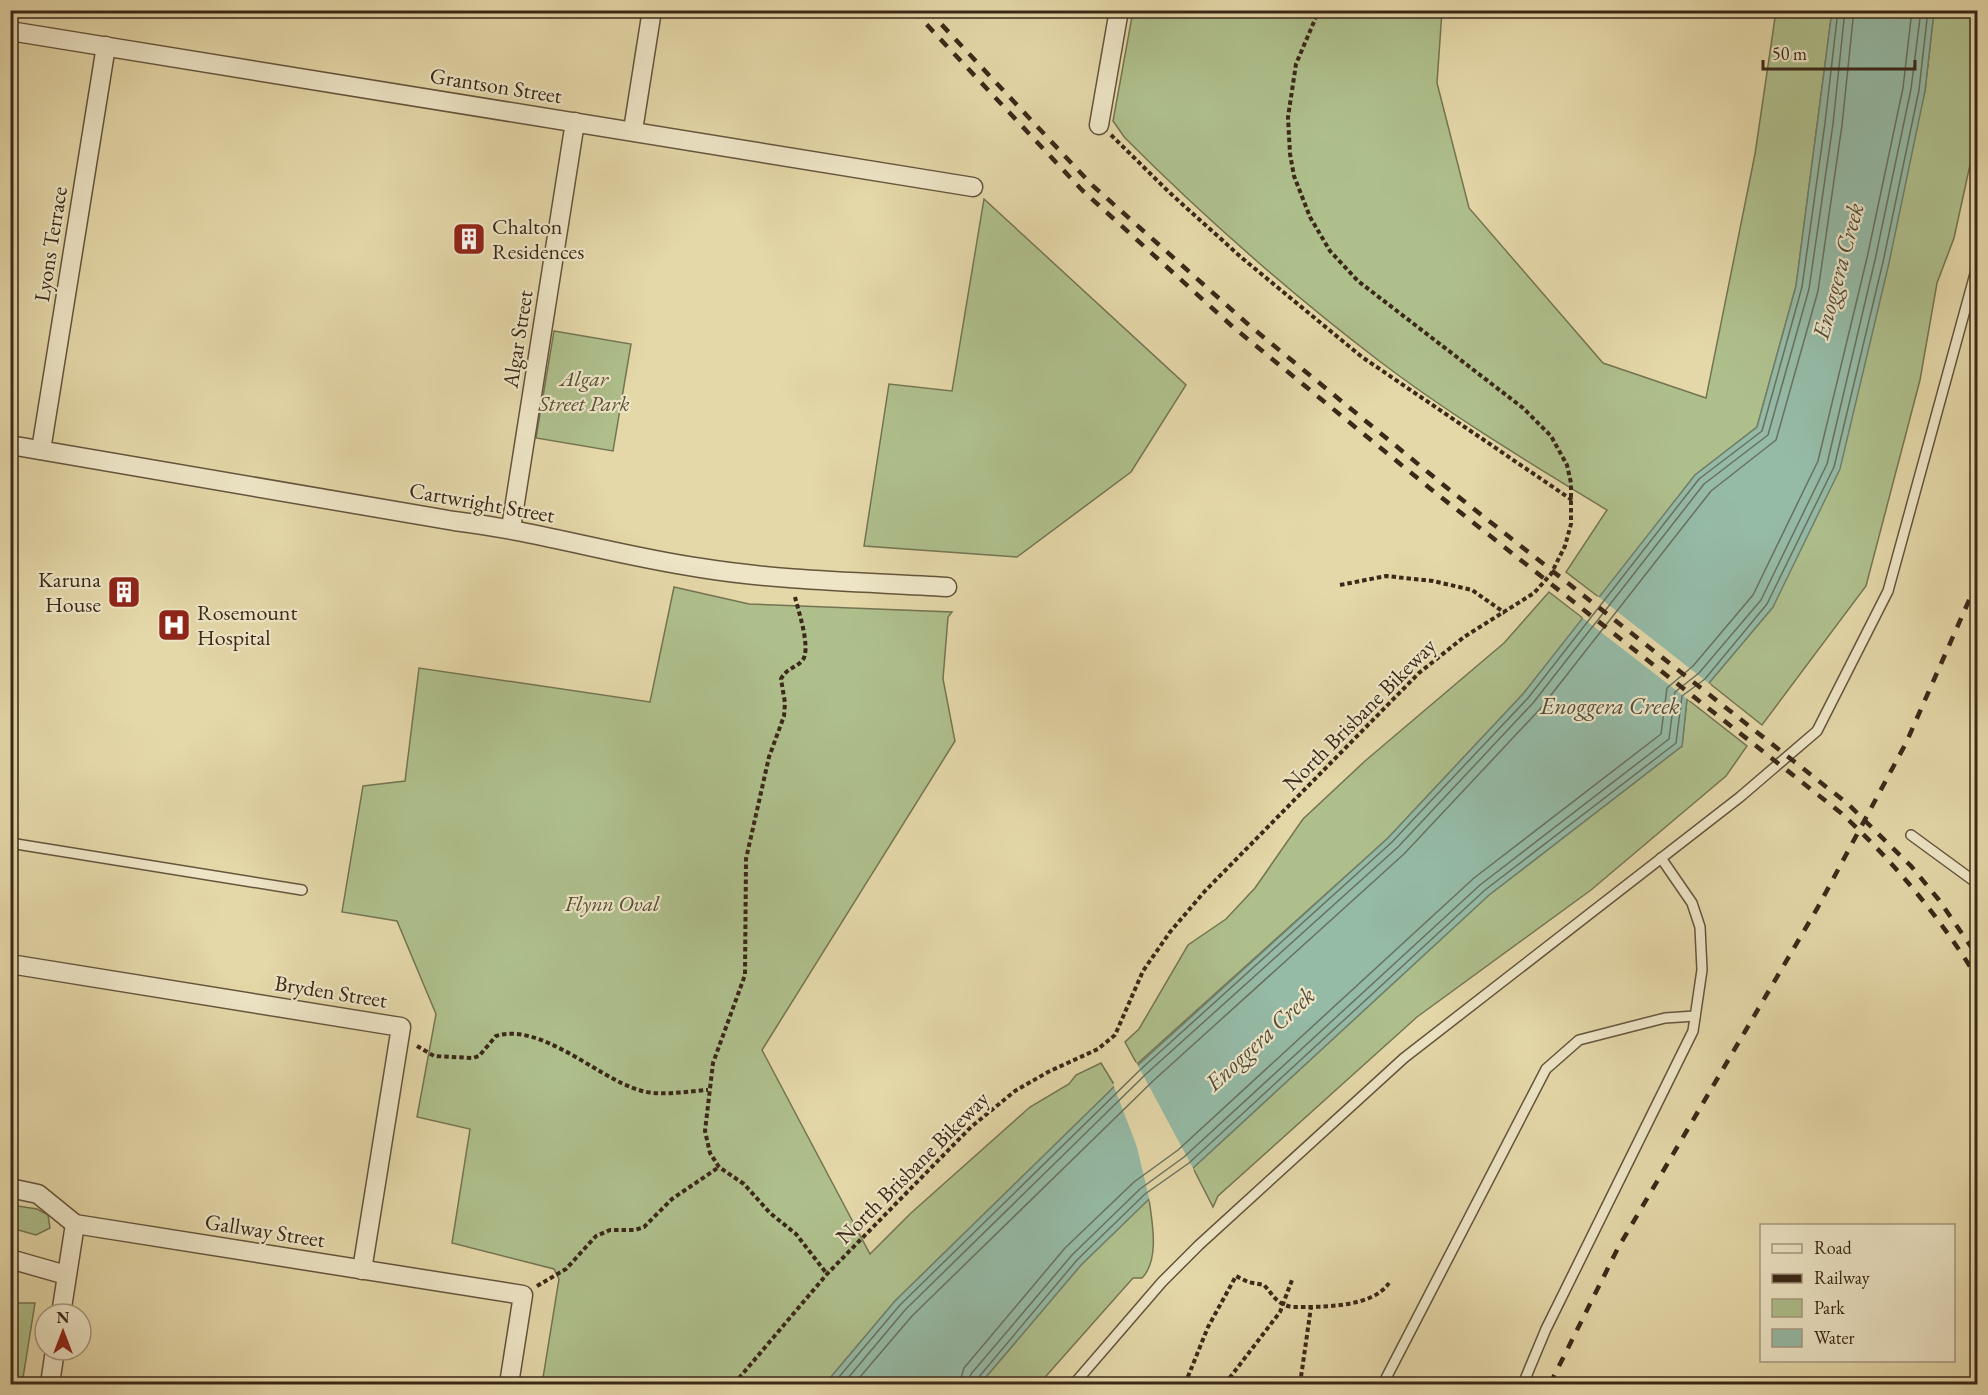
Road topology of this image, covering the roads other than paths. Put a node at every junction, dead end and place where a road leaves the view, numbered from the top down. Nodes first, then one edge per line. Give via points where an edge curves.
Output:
1 (652, 10) edge
2 (1119, 10) edge
3 (10, 31) edge
4 (106, 46) junction
5 (575, 122) junction
6 (1099, 125) road end
7 (633, 130) junction
8 (973, 187) dead end
9 (1977, 263) edge
10 (10, 445) edge
11 (41, 450) junction
12 (511, 528) junction
13 (947, 588) dead end
14 (1911, 835) dead end
15 (10, 843) edge
16 (1661, 858) junction
17 (1977, 884) edge
18 (302, 890) dead end
19 (10, 964) edge
20 (1695, 1016) junction
21 (10, 1188) edge
22 (75, 1224) junction
23 (10, 1259) edge
24 (362, 1270) junction
25 (66, 1275) junction
26 (63, 1302) edge
27 (53, 1362) edge
28 (50, 1384) edge
29 (509, 1384) edge
30 (1074, 1384) edge
31 (1383, 1384) edge
32 (1523, 1384) edge

1 - 7 street
2 - 6 street
3 - 4 street, Grantson Street
4 - 5 street, Grantson Street
4 - 11 street, Lyons Terrace
5 - 7 street, Grantson Street
5 - 12 street, Algar Street
7 - 8 street, Grantson Street
9 - 16 lane via 1888,591 1817,731
10 - 11 street, Cartwright Street
11 - 12 street, Cartwright Street
12 - 13 street, Cartwright Street via 702,569
14 - 17 lane
15 - 18 lane
16 - 20 lane via 1692,903 1700,927 1702,970
16 - 30 lane via 1396,1066 1199,1245
19 - 24 street, Bryden Street via 401,1027
20 - 31 lane via 1665,1018 1579,1040 1546,1069
20 - 32 lane via 1689,1041 1546,1329
21 - 22 street, Gallway Street via 38,1194
22 - 24 street, Gallway Street
22 - 25 street
23 - 25 street
24 - 29 street, Gallway Street via 528,1292
25 - 26 street
27 - 28 street

